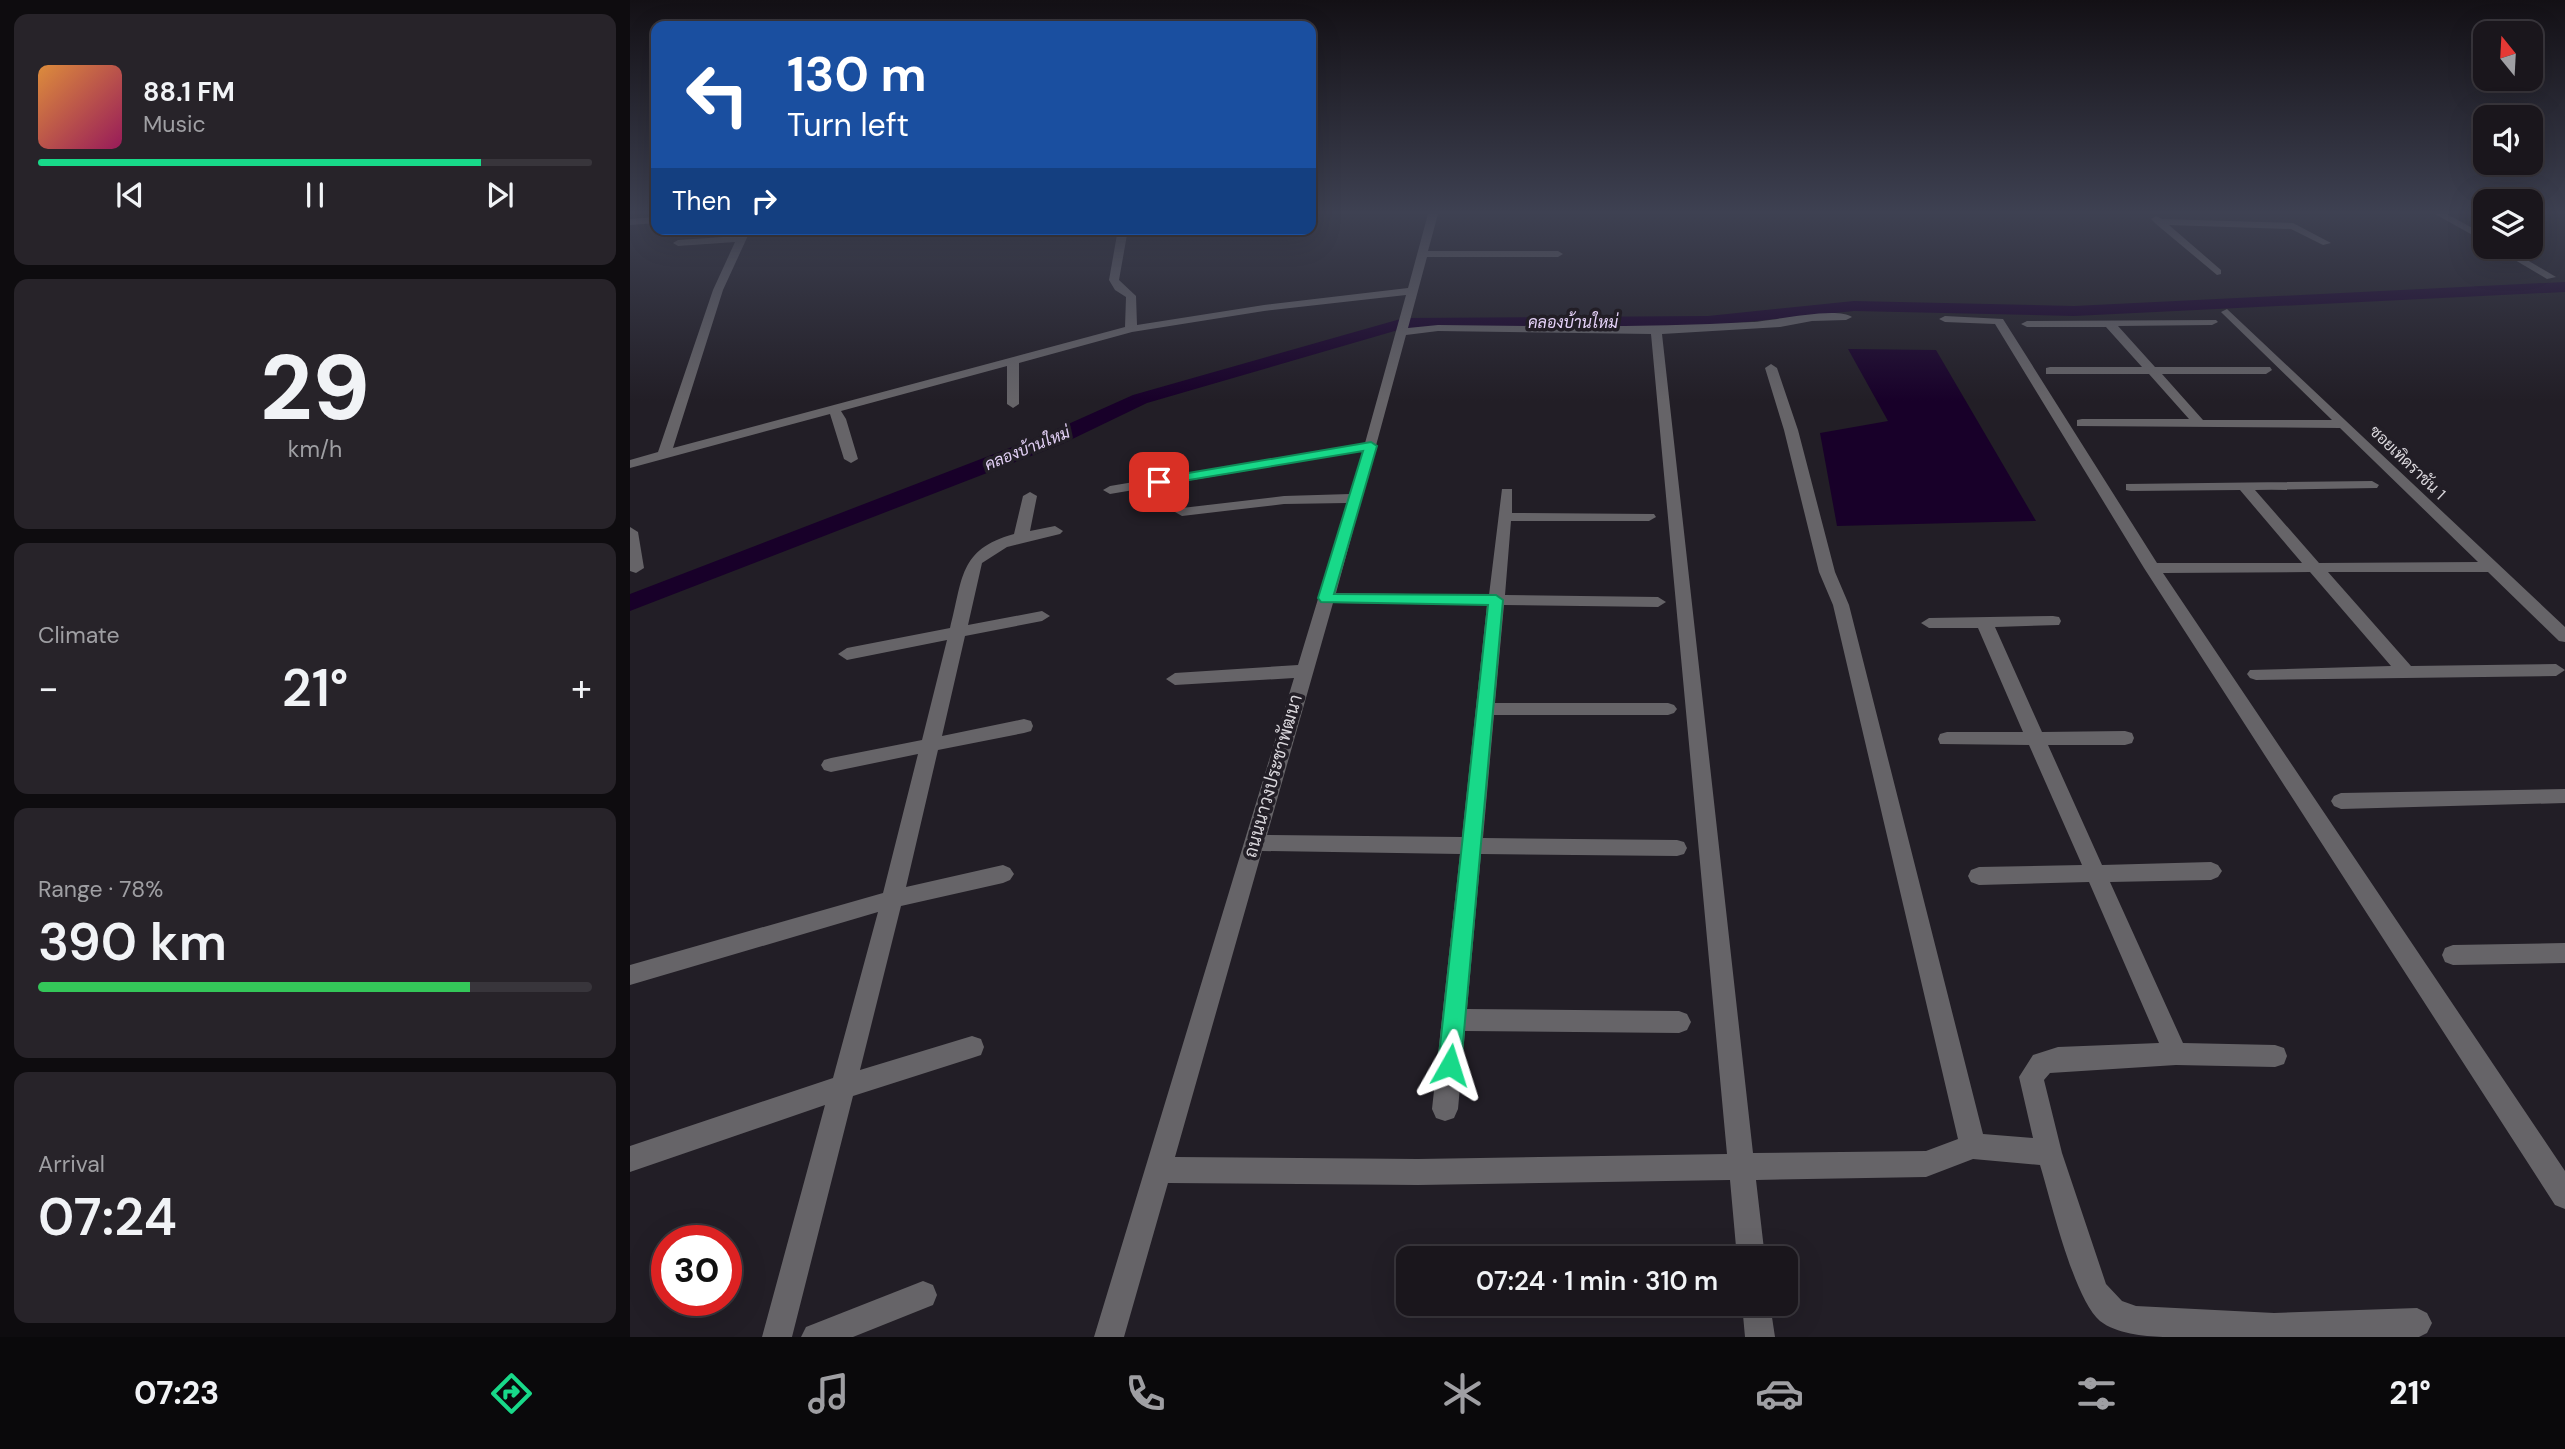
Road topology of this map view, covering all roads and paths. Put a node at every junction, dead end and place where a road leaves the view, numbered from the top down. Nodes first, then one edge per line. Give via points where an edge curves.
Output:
1 (724, 276) edge
2 (1115, 276) edge
3 (1415, 276) edge
4 (1411, 291) junction
5 (2227, 312) dead end
6 (1846, 317) dead end
7 (1945, 319) dead end
8 (2211, 322) dead end
9 (2109, 323) junction
10 (2027, 324) dead end
11 (1403, 325) junction
12 (1131, 329) junction
13 (1656, 331) junction
14 (1013, 360) junction
15 (1771, 368) dead end
16 (2266, 370) dead end
17 (2050, 371) dead end
18 (2153, 371) junction
19 (1013, 404) dead end
20 (833, 409) junction
21 (2082, 424) dead end
22 (2200, 424) junction
23 (2344, 424) junction
24 (1371, 446) junction
25 (664, 454) junction
26 (851, 459) dead end
27 (630, 464) edge
28 (2371, 485) dead end
29 (2244, 486) junction
30 (2131, 487) dead end
31 (1110, 490) dead end
32 (1507, 492) dead end
33 (1030, 496) dead end
34 (1354, 498) junction
35 (1182, 512) dead end
36 (1504, 517) junction
37 (1649, 517) dead end
38 (1055, 531) dead end
39 (630, 532) edge
40 (1021, 537) junction
41 (2492, 567) junction
42 (636, 568) dead end
43 (2152, 568) junction
44 (2316, 569) junction
45 (1326, 598) junction
46 (1496, 600) junction
47 (1658, 602) dead end
48 (1042, 616) dead end
49 (2053, 621) dead end
50 (1984, 622) junction
51 (1929, 623) dead end
52 (959, 630) junction
53 (2565, 637) edge
54 (847, 654) dead end
55 (2556, 670) dead end
56 (1304, 671) junction
57 (2406, 672) junction
58 (2256, 674) dead end
59 (1175, 679) dead end
60 (1485, 709) junction
61 (1668, 709) dead end
62 (1024, 726) dead end
63 (2035, 738) junction
64 (2125, 738) dead end
65 (1947, 739) dead end
66 (930, 745) junction
67 (831, 765) dead end
68 (2565, 796) edge
69 (2341, 801) dead end
70 (1254, 843) junction
71 (1471, 846) junction
72 (1677, 848) dead end
73 (2211, 871) dead end
74 (2096, 872) junction
75 (1003, 874) dead end
76 (1979, 876) dead end
77 (892, 899) junction
78 (2565, 953) edge
79 (2453, 955) dead end
80 (630, 975) edge
81 (1454, 1020) junction
82 (1679, 1022) dead end
83 (972, 1047) dead end
84 (2176, 1054) junction
85 (2275, 1056) dead end
86 (842, 1087) junction
87 (1445, 1110) dead end
88 (1973, 1146) junction
89 (2049, 1153) junction
90 (630, 1159) edge
91 (1741, 1167) junction
92 (1157, 1170) junction
93 (2565, 1195) edge
94 (1750, 1246) edge
95 (923, 1295) dead end
96 (1757, 1316) edge
97 (2417, 1323) dead end
98 (2276, 1333) edge
99 (777, 1337) edge
100 (816, 1337) edge
101 (1109, 1337) edge
102 (1760, 1337) edge

1 - 25 street
2 - 12 street via 1119,288 1131,296
3 - 4 street, ถนนนาวงประชาพัฒนา
4 - 11 street, ถนนนาวงประชาพัฒนา
4 - 12 street
5 - 23 street, ซอยเทิดราชัน 1
6 - 13 street
7 - 43 street via 1999,321
8 - 9 street
9 - 10 street
9 - 18 street
11 - 13 street
11 - 24 street, ถนนนาวงประชาพัฒนา
12 - 14 street
13 - 91 street
14 - 19 street
14 - 20 street
15 - 88 street via 1827,572 1841,605
16 - 18 street
17 - 18 street
18 - 22 street
20 - 25 street
20 - 26 street via 841,419
21 - 22 street
22 - 23 street
23 - 41 street, ซอยเทิดราชัน 1
24 - 31 street
24 - 34 street, ถนนนาวงประชาพัฒนา
25 - 27 street
28 - 29 street
29 - 30 street
29 - 44 street
32 - 36 street
33 - 40 street
34 - 35 street via 1284,500
34 - 45 street, ถนนนาวงประชาพัฒนา
36 - 37 street
36 - 46 street
38 - 40 street
39 - 42 street
40 - 52 street via 999,543 975,562
41 - 44 street
41 - 53 street, ซอยเทิดราชัน 1
43 - 44 street
43 - 93 street
44 - 57 street
45 - 46 street
45 - 56 street, ถนนนาวงประชาพัฒนา
46 - 47 street
46 - 60 street
48 - 52 street
49 - 50 street
50 - 51 street
50 - 63 street
52 - 54 street
52 - 66 street
55 - 57 street
56 - 59 street
56 - 70 street, ถนนนาวงประชาพัฒนา
57 - 58 street
60 - 61 street
60 - 71 street
62 - 66 street
63 - 64 street
63 - 65 street
63 - 74 street
66 - 67 street
66 - 77 street
68 - 69 street
70 - 71 street
70 - 92 street, ถนนนาวงประชาพัฒนา
71 - 72 street
71 - 81 street
73 - 74 street
74 - 76 street
74 - 84 street
75 - 77 street
77 - 80 street
77 - 86 street
78 - 79 street
81 - 82 street
81 - 87 street
83 - 86 street
84 - 85 street
84 - 89 street via 2042,1063 2031,1077
86 - 90 street
86 - 99 street
88 - 89 street
88 - 91 street via 1926,1164
89 - 98 street via 2095,1293 2112,1312 2136,1321
91 - 92 street
91 - 94 street
92 - 101 street, ถนนนาวงประชาพัฒนา
95 - 100 street
96 - 102 street
97 - 98 street

